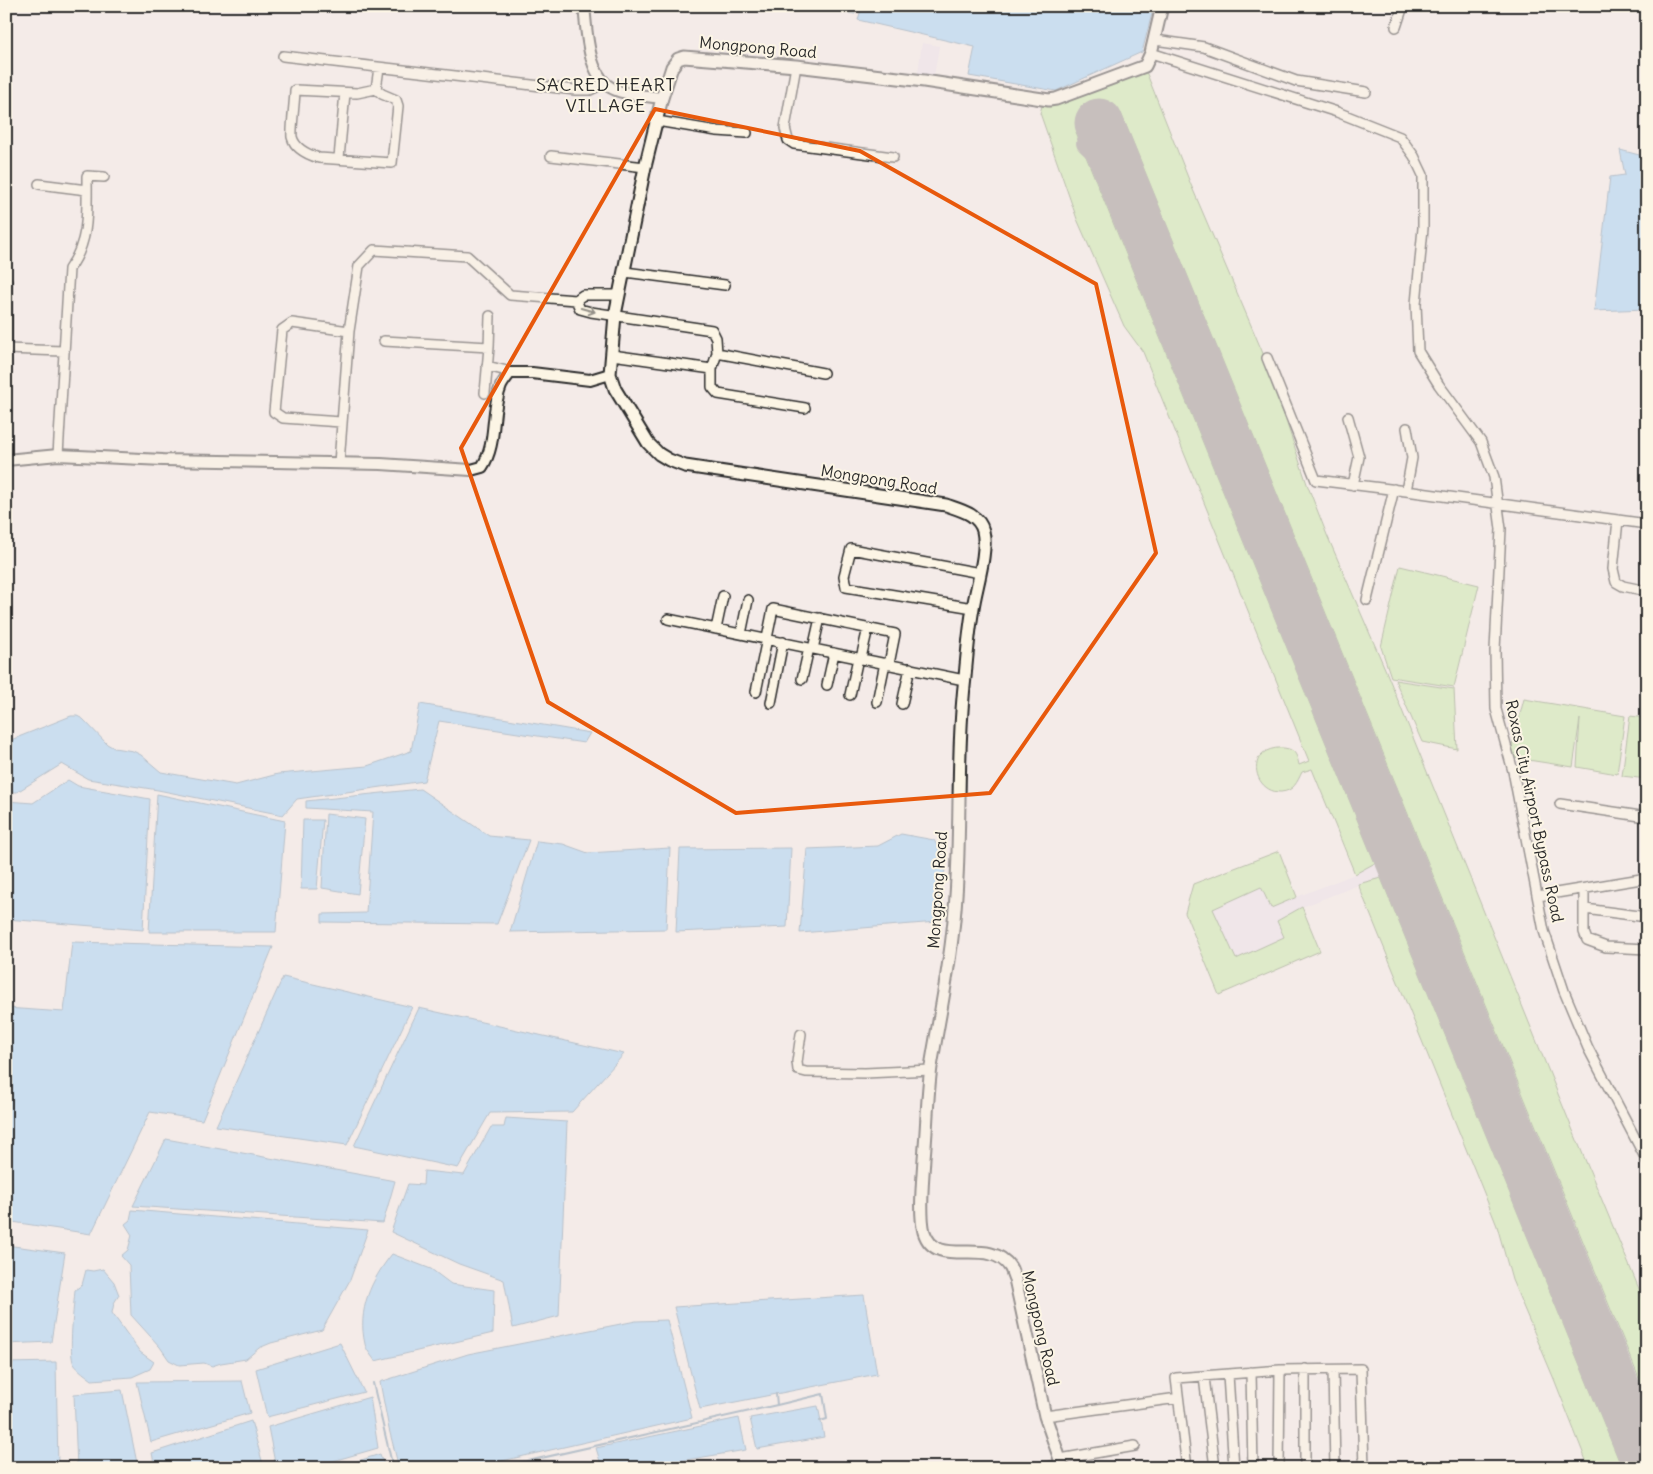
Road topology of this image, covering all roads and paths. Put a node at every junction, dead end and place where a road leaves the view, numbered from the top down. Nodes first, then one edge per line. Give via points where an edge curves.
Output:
1 (584, 6) edge
2 (1162, 6) edge
3 (1403, 6) edge
4 (1396, 27) dead end
5 (1155, 40) junction
6 (1151, 53) junction
7 (283, 56) dead end
8 (796, 66) junction
9 (379, 68) junction
10 (605, 84) junction
11 (376, 89) junction
12 (1366, 92) dead end
13 (345, 93) junction
14 (662, 98) junction
15 (657, 121) junction
16 (747, 133) dead end
17 (551, 156) dead end
18 (893, 156) dead end
19 (339, 158) junction
20 (645, 167) junction
21 (104, 177) dead end
22 (39, 184) dead end
23 (87, 190) junction
24 (625, 272) junction
25 (7, 281) edge
26 (726, 285) dead end
27 (619, 295) junction
28 (576, 300) junction
29 (615, 315) junction
30 (490, 316) dead end
31 (349, 331) junction
32 (384, 341) dead end
33 (489, 348) junction
34 (7, 349) edge
35 (63, 351) junction
36 (718, 354) junction
37 (612, 355) junction
38 (1267, 358) dead end
39 (487, 366) junction
40 (712, 369) junction
41 (510, 373) junction
42 (823, 373) dead end
43 (610, 374) junction
44 (485, 393) dead end
45 (805, 408) dead end
46 (1348, 417) dead end
47 (341, 422) junction
48 (1407, 428) dead end
49 (58, 455) junction
50 (6, 460) edge
51 (339, 463) junction
52 (1353, 485) junction
53 (1394, 489) junction
54 (1406, 491) junction
55 (1618, 520) junction
56 (1647, 524) edge
57 (980, 573) junction
58 (1647, 591) edge
59 (723, 596) dead end
60 (748, 600) dead end
61 (1367, 600) dead end
62 (973, 608) junction
63 (820, 618) junction
64 (668, 619) dead end
65 (868, 628) junction
66 (716, 629) junction
67 (741, 634) junction
68 (767, 639) junction
69 (783, 642) junction
70 (811, 648) junction
71 (834, 653) junction
72 (860, 658) junction
73 (887, 664) junction
74 (910, 668) junction
75 (802, 679) dead end
76 (964, 680) junction
77 (827, 685) dead end
78 (756, 692) dead end
79 (850, 695) dead end
80 (877, 702) dead end
81 (771, 703) dead end
82 (902, 704) dead end
83 (1560, 804) dead end
84 (1647, 817) edge
85 (1647, 878) edge
86 (1584, 889) junction
87 (1538, 896) junction
88 (1585, 909) junction
89 (1647, 917) edge
90 (1647, 949) edge
91 (801, 1034) dead end
92 (931, 1070) junction
93 (1647, 1162) edge
94 (1305, 1369) junction
95 (1280, 1370) junction
96 (1333, 1370) junction
97 (1252, 1372) junction
98 (1228, 1375) junction
99 (1204, 1376) junction
100 (1178, 1398) junction
101 (1045, 1416) junction
102 (1135, 1446) dead end
103 (1061, 1464) edge
104 (1037, 1468) edge
105 (1187, 1468) edge
106 (1215, 1468) edge
107 (1234, 1468) edge
108 (1253, 1468) edge
109 (1279, 1468) edge
110 (1305, 1468) edge
111 (1335, 1468) edge
112 (1364, 1468) edge

1 - 10 street via 589,52
2 - 5 main road
3 - 4 street
5 - 6 main road
5 - 12 street via 1204,48 1296,81
6 - 8 main road, Mongpong Road via 1145,66 1137,70 1049,100 924,80
6 - 87 street, Roxas City Airport Bypass Road via 1337,112 1400,138 1414,156 1423,176 1423,228 1416,304 1418,351 1481,442 1494,477 1501,530 1495,650 1496,710 1513,771
7 - 9 street
8 - 14 main road, Mongpong Road via 684,57 672,67
8 - 18 street via 785,128 788,140 794,144
9 - 10 street via 575,90 590,90
9 - 11 street
10 - 14 street via 616,91
11 - 13 street
11 - 19 street via 396,100 398,106 392,163
13 - 19 street
13 - 19 street via 296,90 292,138 308,154 319,158
14 - 15 main road, Mongpong Road
15 - 16 street
15 - 20 main road, Mongpong Road
17 - 20 street
20 - 24 main road, Mongpong Road
21 - 23 street via 87,176
22 - 23 street
23 - 35 street via 85,235 79,255 69,269
24 - 26 street
24 - 27 main road, Mongpong Road
25 - 34 street
27 - 28 street via 583,294
27 - 29 main road, Mongpong Road
28 -> 29 street via 580,309
28 - 31 street via 510,295 467,256 374,250 359,266
29 - 36 street via 712,330
29 - 37 main road, Mongpong Road
30 - 33 street
31 - 47 street
31 - 47 street via 292,323 282,330 274,412 283,418
32 - 33 street
33 - 39 street
34 - 35 street
35 - 49 street
36 - 40 street
36 - 42 street
37 - 40 street
37 - 43 main road, Mongpong Road
38 - 52 street via 1316,480
39 - 41 street
39 - 44 street
40 - 45 street via 712,387 718,394
41 - 43 street via 590,380
41 - 51 street via 501,385 491,446 482,467 471,470
43 - 57 main road, Mongpong Road via 615,389 648,443 669,460 685,466 946,505 968,513 978,521 983,531
46 - 52 street via 1359,457
47 - 51 street
48 - 54 street via 1412,458
49 - 50 street
49 - 51 street
52 - 53 street
53 - 54 street
53 - 61 street
54 - 55 street
55 - 56 street
55 - 58 street via 1613,569 1616,582
57 - 62 main road, Mongpong Road
57 - 62 street via 851,549 844,576 846,587
59 - 66 street
60 - 67 street
62 - 76 main road, Mongpong Road
63 - 65 street
63 - 68 street via 773,609
63 - 70 street
64 - 66 street
65 - 72 street
65 - 73 street via 895,634
66 - 67 street
67 - 68 street
68 - 69 street
68 - 78 street
69 - 70 street
69 - 81 street
70 - 71 street
70 - 75 street
71 - 72 street
71 - 77 street
72 - 73 street
72 - 79 street
73 - 74 street
73 - 80 street
74 - 76 street
74 - 82 street
76 - 92 main road, Mongpong Road via 952,938
83 - 84 street
85 - 86 street
86 - 87 street
86 - 88 street
87 - 93 street, Roxas City Airport Bypass Road via 1544,931 1564,991 1588,1048
88 - 89 street
88 - 90 street via 1587,940 1606,947
91 - 92 street via 796,1062 798,1070 865,1073
92 - 101 main road, Mongpong Road via 922,1195 923,1230 935,1248 946,1252 993,1254 1010,1266
94 - 95 street
94 - 96 street
94 - 110 street
95 - 97 street
95 - 109 street
96 - 111 street
96 - 112 street via 1361,1369
97 - 98 street
97 - 108 street
98 - 99 street
98 - 107 street
99 - 100 street via 1176,1378
99 - 106 street
100 - 101 street
100 - 105 street
101 - 103 main road, Mongpong Road
102 - 103 street
103 - 104 street

